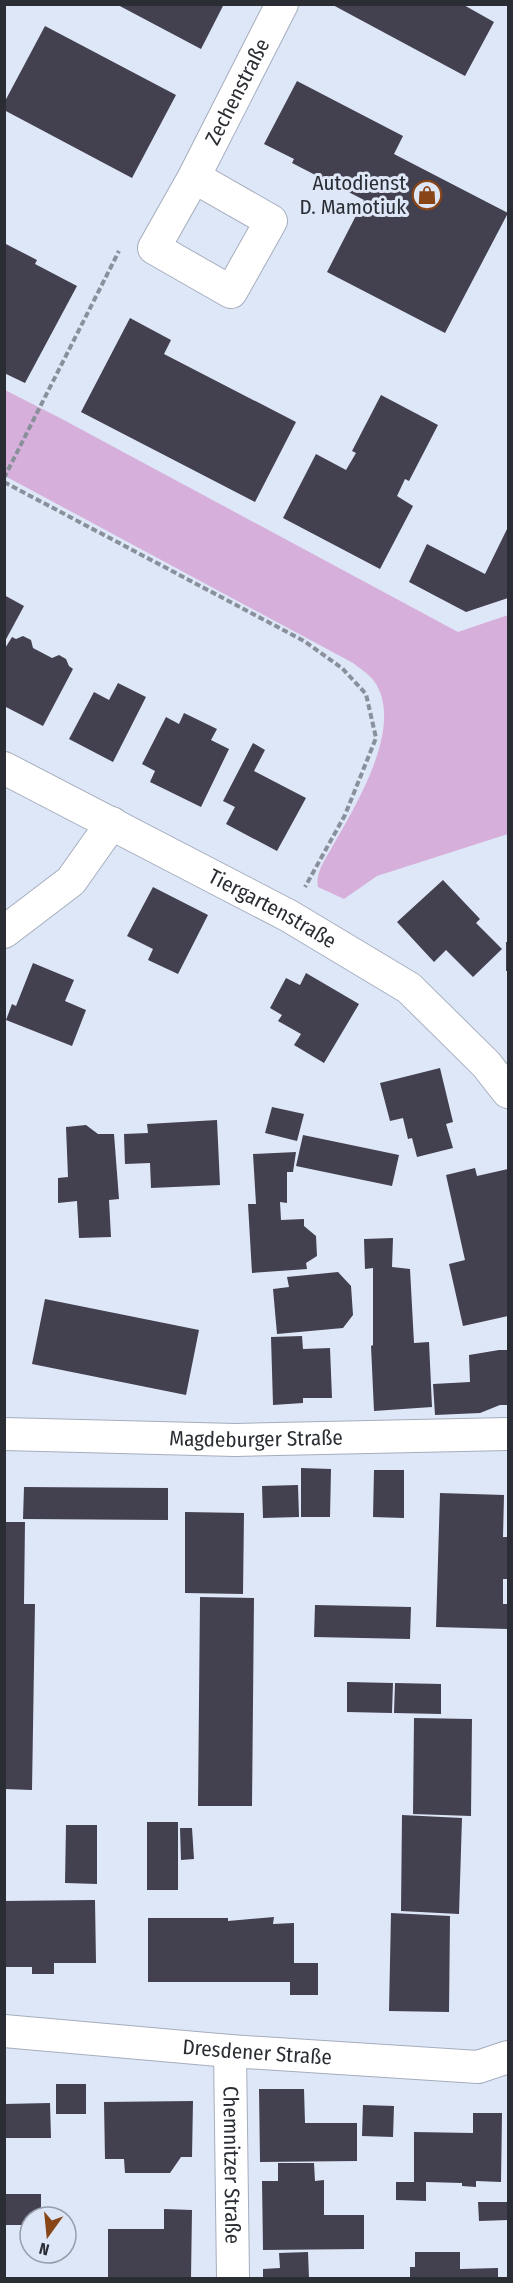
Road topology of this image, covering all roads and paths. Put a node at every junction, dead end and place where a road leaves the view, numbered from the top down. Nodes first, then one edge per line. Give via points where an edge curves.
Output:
1 (282, 4) edge
2 (194, 177) dead end
3 (121, 247) dead end
4 (4, 480) edge
5 (4, 768) edge
6 (112, 823) junction
7 (289, 916) junction
8 (4, 932) edge
9 (508, 1092) edge
10 (4, 1434) edge
11 (508, 1434) edge
12 (4, 2031) edge
13 (230, 2051) junction
14 (508, 2057) edge
15 (233, 2278) edge

1 - 2 street, Zechenstraße
3 - 4 path
4 - 7 path via 304,641 342,668 366,694 376,738 345,815
5 - 6 street, Tiergartenstraße
6 - 7 street, Tiergartenstraße
6 - 8 street via 71,882
7 - 9 street, Tiergartenstraße via 409,988 486,1064
10 - 11 street, Magdeburger Straße via 235,1440
12 - 13 street, Dresdener Straße
13 - 14 street, Dresdener Straße via 478,2067
13 - 15 street, Chemnitzer Straße

